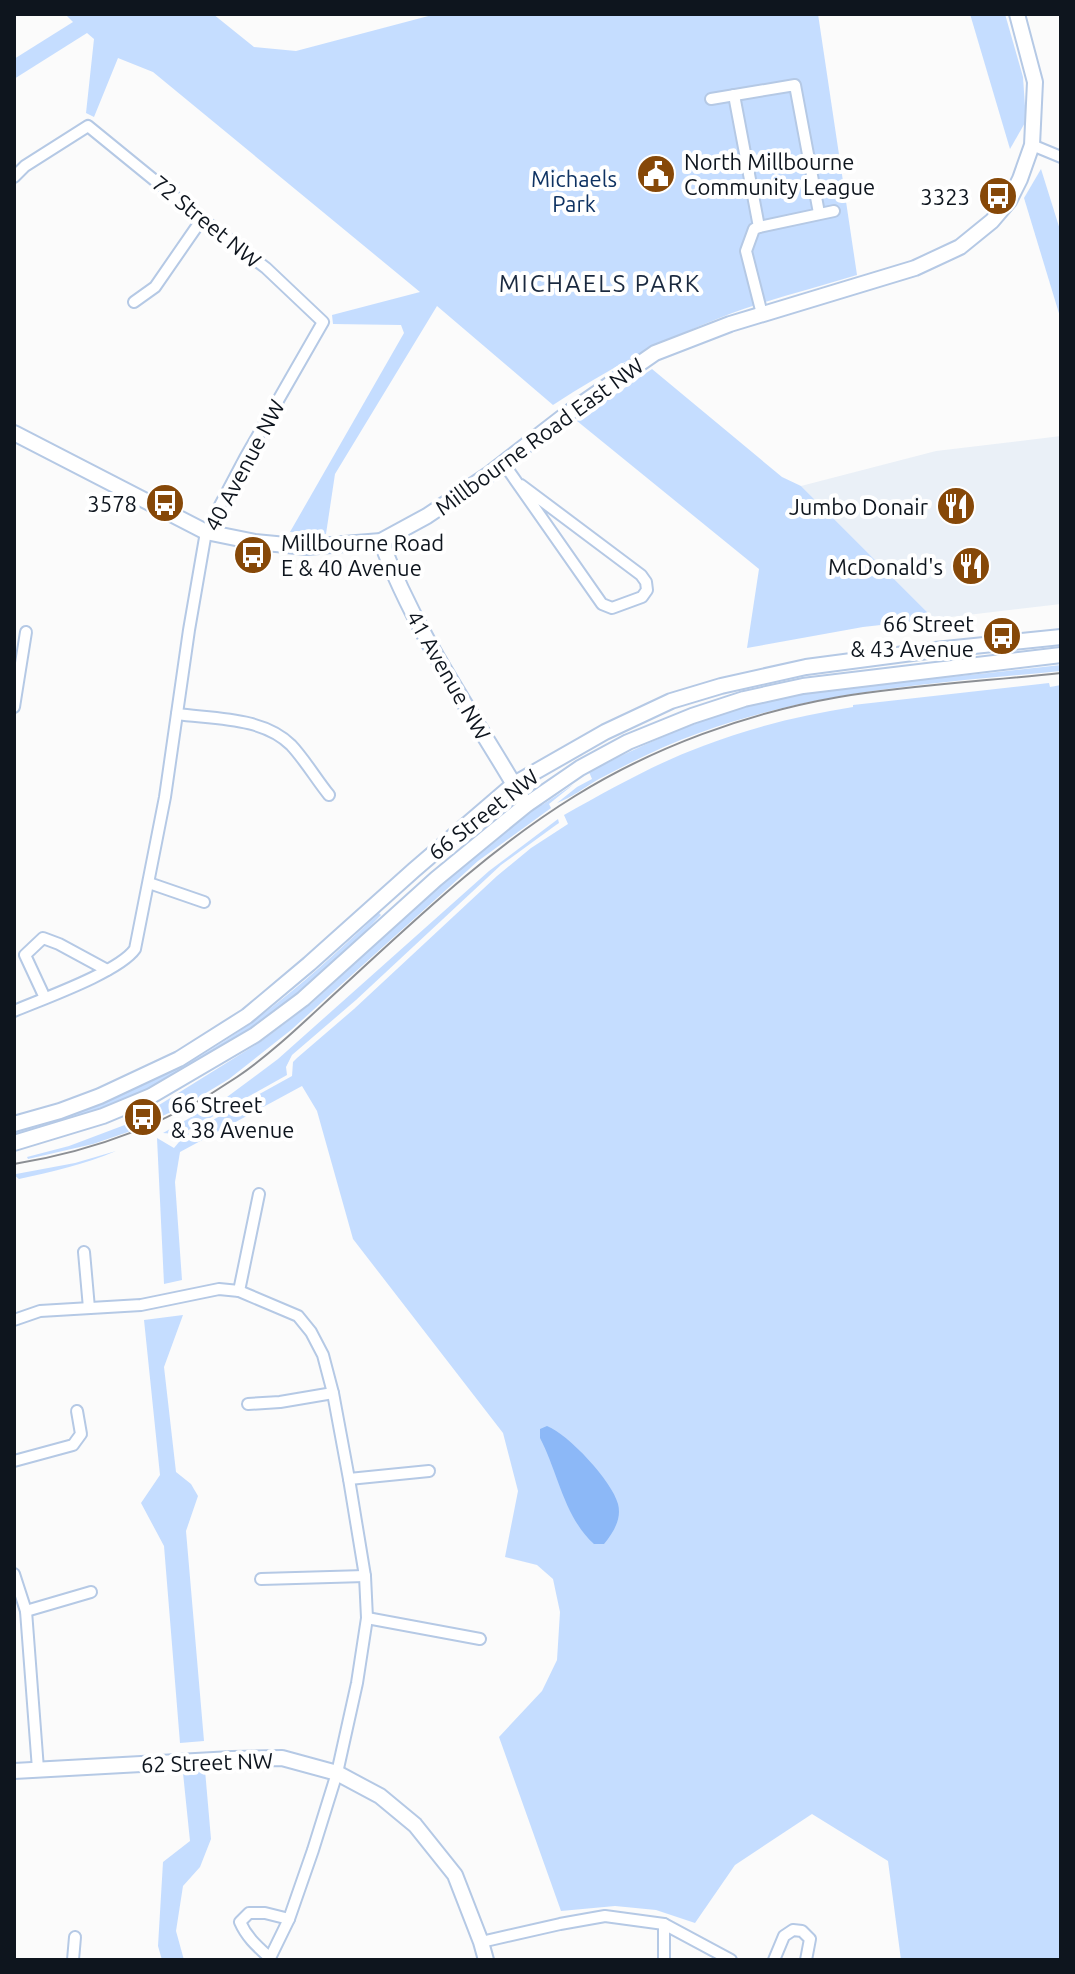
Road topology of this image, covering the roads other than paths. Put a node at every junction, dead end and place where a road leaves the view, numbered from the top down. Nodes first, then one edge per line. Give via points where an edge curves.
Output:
1 (1017, 14) edge
2 (734, 95) junction
3 (711, 99) dead end
4 (1032, 145) junction
5 (1061, 157) edge
6 (14, 177) edge
7 (834, 211) dead end
8 (819, 213) junction
9 (202, 219) junction
10 (759, 227) junction
11 (134, 302) dead end
12 (762, 314) junction
13 (323, 322) joint
14 (14, 433) edge
15 (504, 464) junction
16 (521, 485) junction
17 (206, 532) junction
18 (381, 541) junction
19 (26, 632) dead end
20 (1061, 637) edge
21 (1061, 655) edge
22 (14, 707) edge
23 (177, 714) junction
24 (514, 784) junction
25 (329, 795) dead end
26 (526, 805) junction
27 (149, 883) junction
28 (204, 902) dead end
29 (107, 970) junction
30 (45, 998) junction
31 (14, 1011) edge
32 (14, 1124) edge
33 (14, 1143) edge
34 (259, 1194) dead end
35 (84, 1252) dead end
36 (239, 1291) junction
37 (89, 1308) junction
38 (14, 1320) edge
39 (333, 1393) junction
40 (248, 1404) dead end
41 (77, 1411) dead end
42 (14, 1461) edge
43 (429, 1471) dead end
44 (349, 1479) junction
45 (14, 1574) edge
46 (365, 1576) junction
47 (261, 1579) dead end
48 (91, 1592) dead end
49 (21, 1608) edge
50 (367, 1618) junction
51 (480, 1639) dead end
52 (38, 1769) junction
53 (14, 1771) edge
54 (337, 1773) junction
55 (289, 1919) junction
56 (664, 1924) junction
57 (75, 1937) dead end
58 (481, 1942) junction
59 (270, 1959) edge
60 (73, 1960) edge
61 (486, 1960) edge
62 (664, 1960) edge
63 (731, 1960) edge
64 (774, 1960) edge
65 (806, 1960) edge

1 - 4 main road, Millbourne Road East NW via 1035,82
2 - 3 street
2 - 8 street via 795,85
2 - 10 street
4 - 5 street
4 - 12 main road, Millbourne Road East NW via 1009,201 960,247 915,268
6 - 9 street, 72 Street NW via 88,126
7 - 8 street
8 - 10 street
9 - 11 street via 155,287
9 - 13 street, 72 Street NW via 266,268
10 - 12 street via 746,251
12 - 15 main road, Millbourne Road East NW via 655,353
13 - 17 street, 40 Avenue NW
14 - 17 main road, Millbourne Road East NW
15 - 16 street
15 - 18 main road, Millbourne Road East NW
16 - 16 street via 602,604 612,608 642,597 647,590 641,575
17 - 18 main road, Millbourne Road East NW via 307,547
17 - 23 street, 40 Avenue NW
18 - 24 main road, 41 Avenue NW via 417,625
19 - 22 street
20 - 24 main road, 66 Street NW via 806,667 721,686 671,701 618,726
21 - 26 main road, 66 Street NW via 830,682 744,699 628,742
23 - 25 street via 266,728 290,744
23 - 27 street, 40 Avenue NW
24 - 26 main road, 41 Avenue NW
24 - 32 main road, 66 Street NW via 247,1016 179,1059 100,1096
26 - 33 main road, 66 Street NW via 255,1035 151,1096
27 - 28 street
27 - 29 street, 40 Avenue NW via 138,942 131,954
29 - 30 street
29 - 30 street via 43,938 25,955
30 - 31 street
34 - 36 street
35 - 37 street
36 - 37 street via 219,1289 141,1305
36 - 39 street via 298,1316 323,1355
37 - 38 street via 40,1311
39 - 40 street
39 - 44 street
41 - 42 street via 81,1434 73,1445
43 - 44 street
44 - 46 street
45 - 49 street
46 - 47 street
46 - 50 street
48 - 49 street
49 - 52 street
50 - 51 street
50 - 54 street
52 - 53 main road, 62 Street NW
52 - 54 main road, 62 Street NW via 282,1758
54 - 55 street
54 - 58 main road, 62 Street NW via 380,1796 415,1825 455,1875
55 - 59 street
55 - 59 street via 249,1913 240,1922
56 - 58 street via 605,1916
56 - 62 street
56 - 63 street
57 - 60 street
58 - 61 main road
64 - 65 street via 784,1936 793,1930 810,1939

